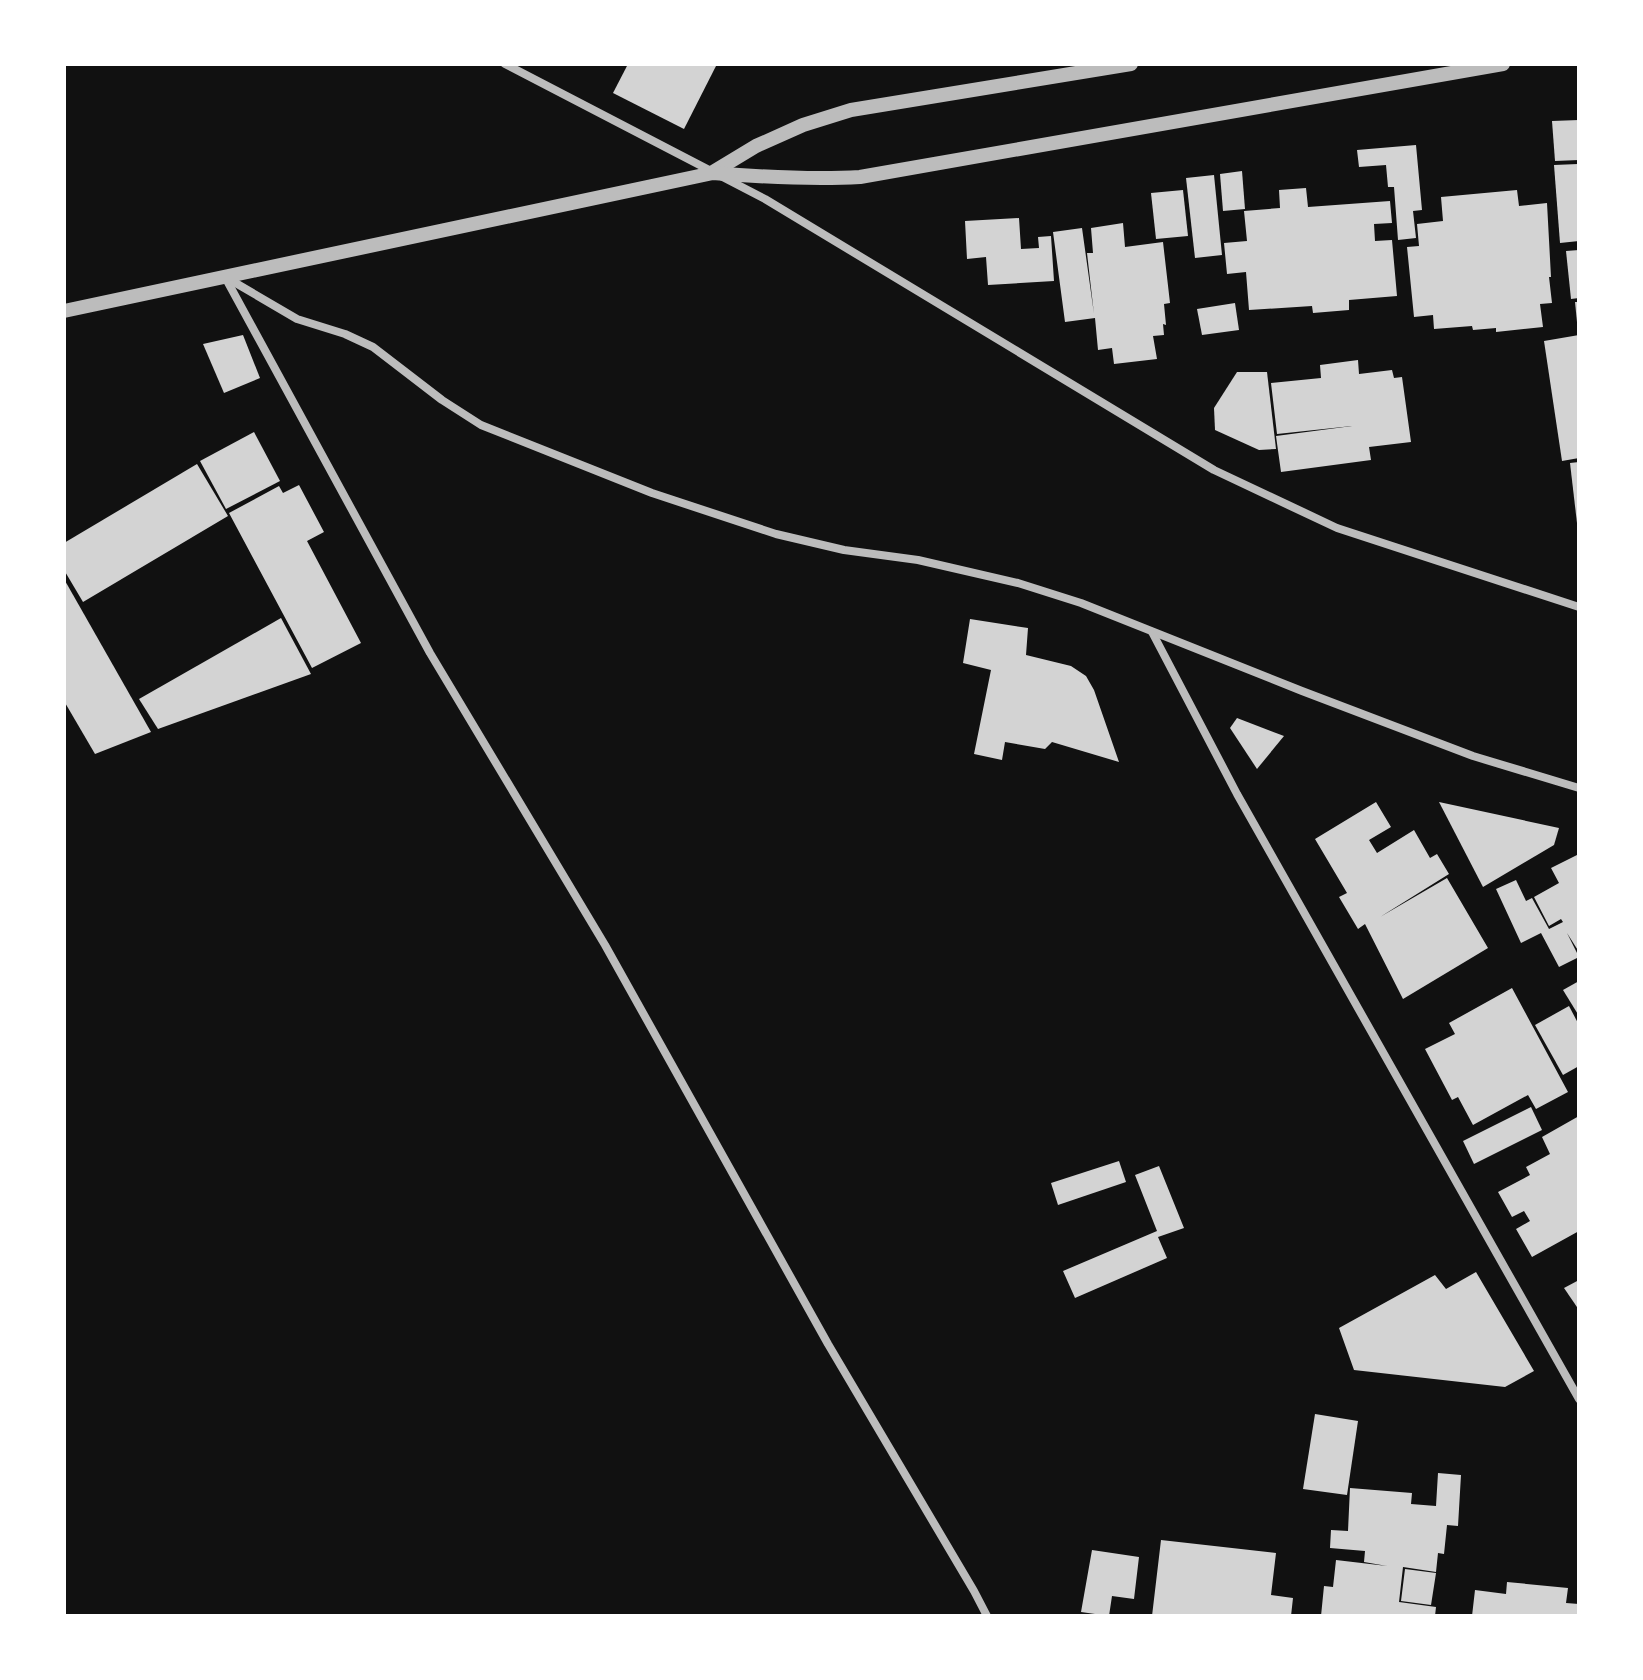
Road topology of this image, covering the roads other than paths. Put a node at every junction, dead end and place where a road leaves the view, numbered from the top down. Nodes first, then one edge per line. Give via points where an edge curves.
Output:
1 (505, 64) edge
2 (1131, 64) edge
3 (1503, 64) edge
4 (713, 173) junction
5 (225, 277) junction
6 (64, 311) edge
7 (1579, 607) edge
8 (1152, 632) junction
9 (1579, 788) edge
10 (1579, 1399) edge
11 (987, 1616) edge

1 - 4 street
2 - 4 street via 851,110 791,130
3 - 4 street via 860,177
4 - 5 street
4 - 7 street via 765,199 1214,470 1337,528
5 - 6 street
5 - 8 street via 297,319 373,347 481,425 652,493 776,534 1018,583
5 - 11 street via 430,653 605,945 820,1331
8 - 9 street via 1473,756
8 - 10 street via 1237,794

